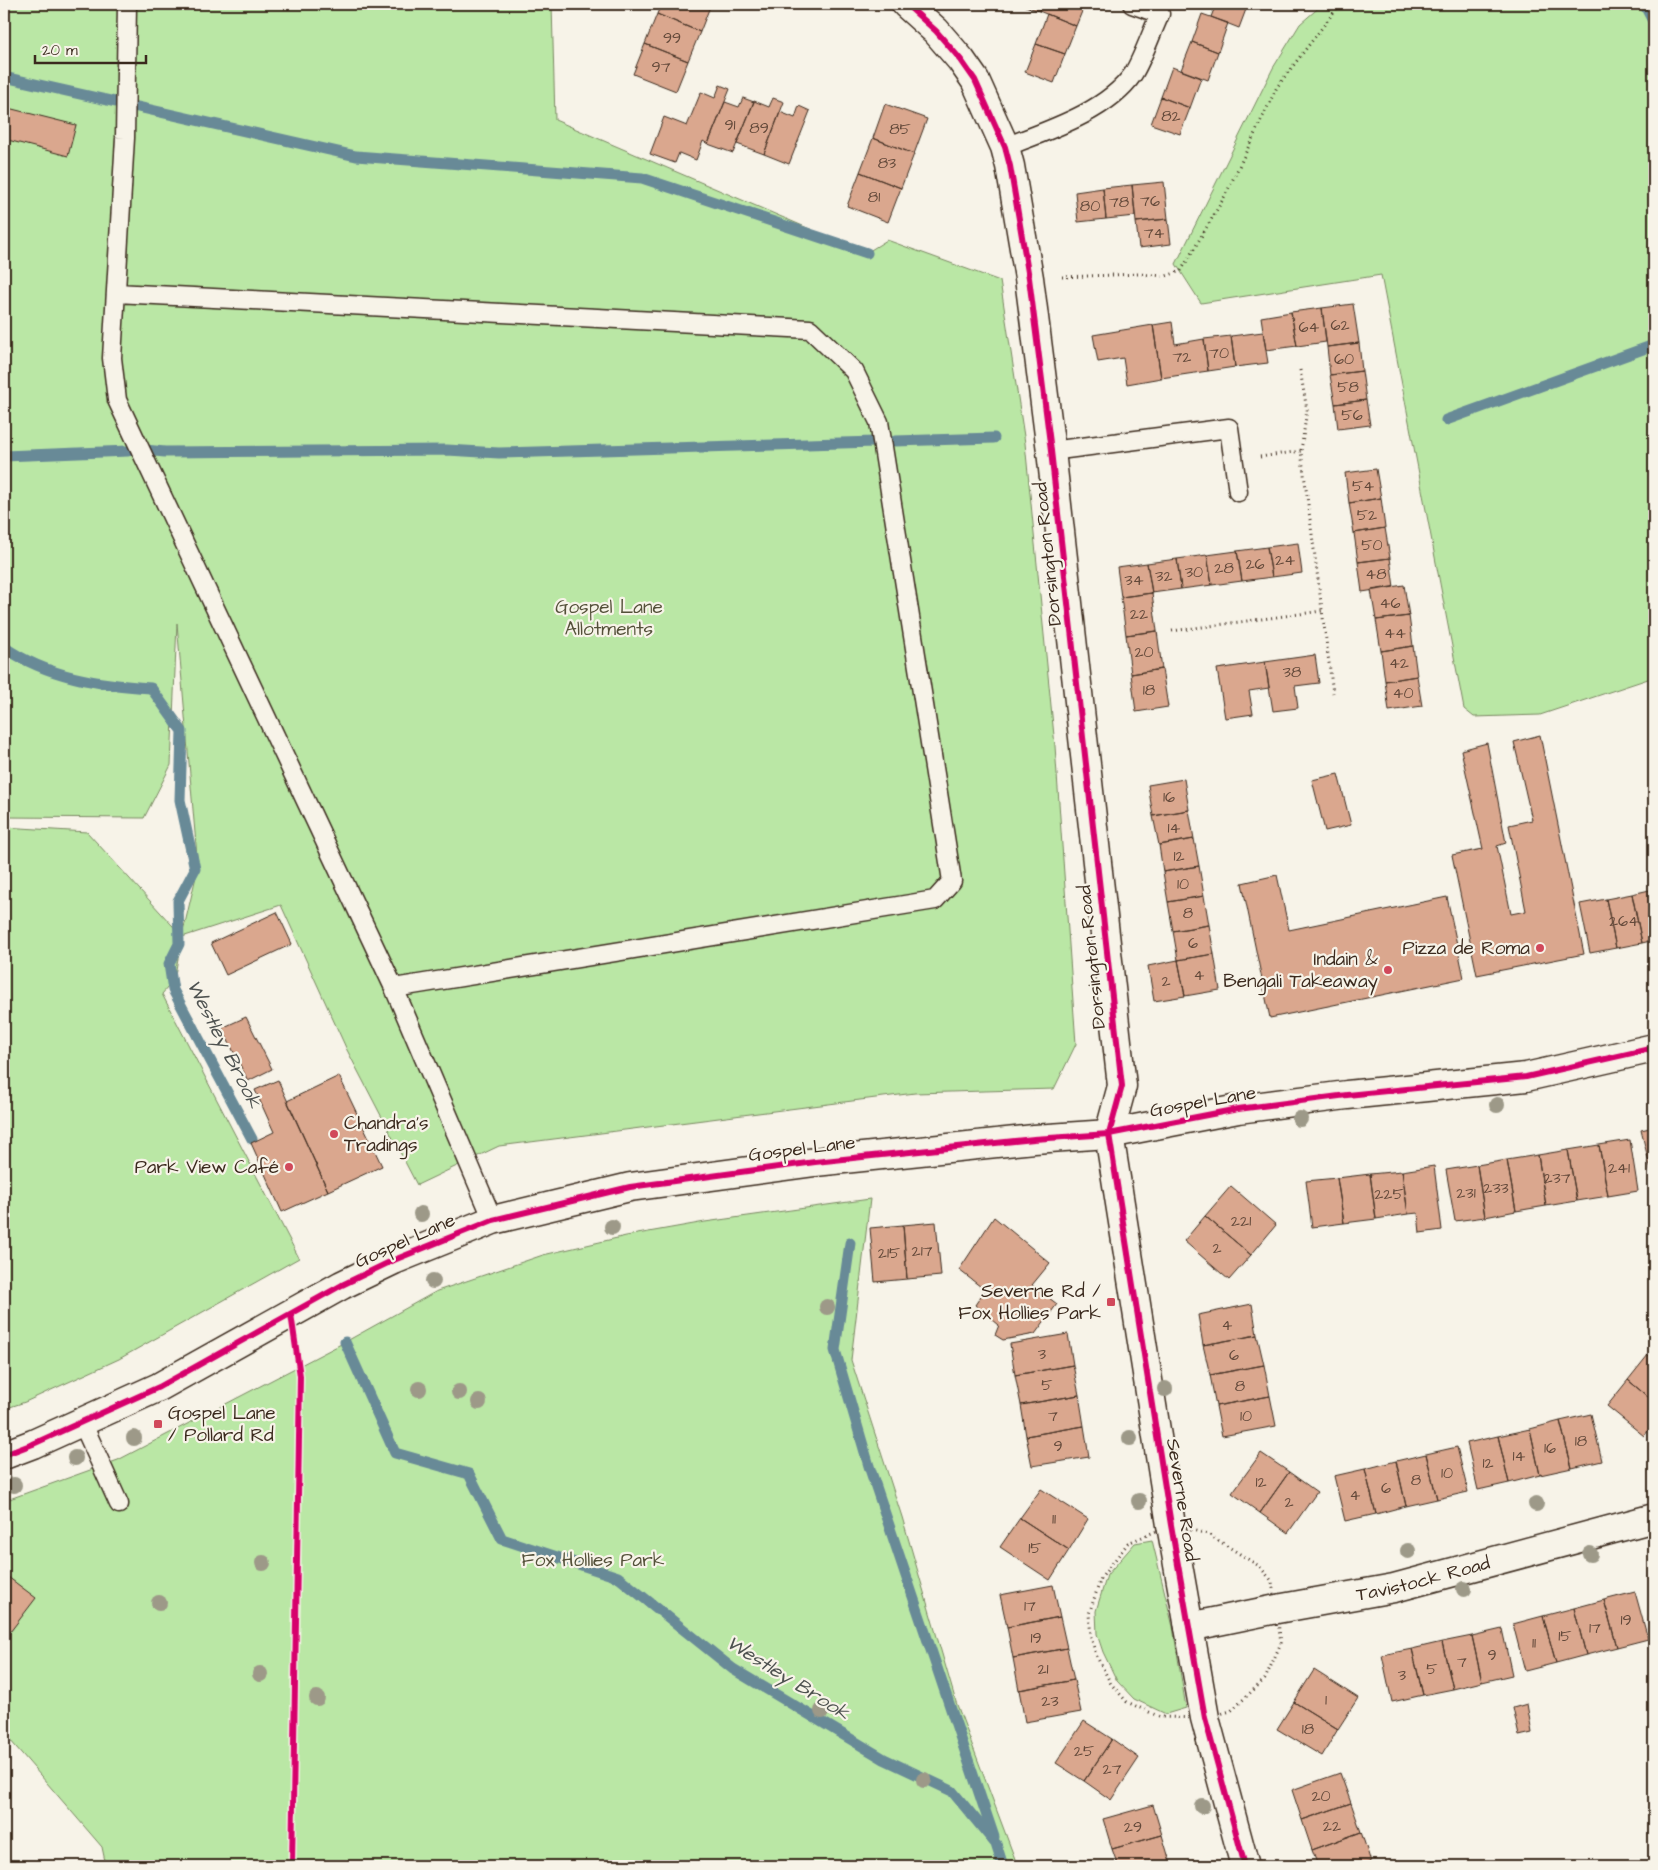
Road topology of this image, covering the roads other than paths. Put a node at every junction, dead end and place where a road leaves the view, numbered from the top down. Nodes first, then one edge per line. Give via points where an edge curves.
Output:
1 (127, 4) edge
2 (906, 4) edge
3 (1132, 4) edge
4 (1005, 148) junction
5 (116, 293) junction
6 (1051, 451) junction
7 (1238, 492) dead end
8 (394, 988) junction
9 (1654, 1048) edge
10 (1109, 1134) junction
11 (493, 1220) junction
12 (82, 1422) junction
13 (4, 1455) edge
14 (119, 1504) dead end
15 (1654, 1518) edge
16 (1189, 1627) junction
17 (1245, 1866) edge

1 - 5 lane via 126,138
2 - 4 street, Dorsington Road via 936,31 975,80
3 - 4 lane via 1160,14 1133,74 1106,102 1063,125
4 - 6 street, Dorsington Road via 1029,278
5 - 8 lane via 112,358 117,400
5 - 8 lane via 810,329 854,371 879,422 952,881 935,900
6 - 7 lane via 1229,428
6 - 10 street, Dorsington Road via 1122,1086
8 - 11 lane
9 - 10 street, Gospel Lane via 1526,1077 1238,1109
10 - 11 street, Gospel Lane via 815,1162 640,1186
10 - 16 street, Severne Road
11 - 12 street, Gospel Lane via 342,1285 159,1387
12 - 13 street, Gospel Lane
12 - 14 lane
15 - 16 street, Tavistock Road via 1394,1588
16 - 17 street, Severne Road via 1206,1718

